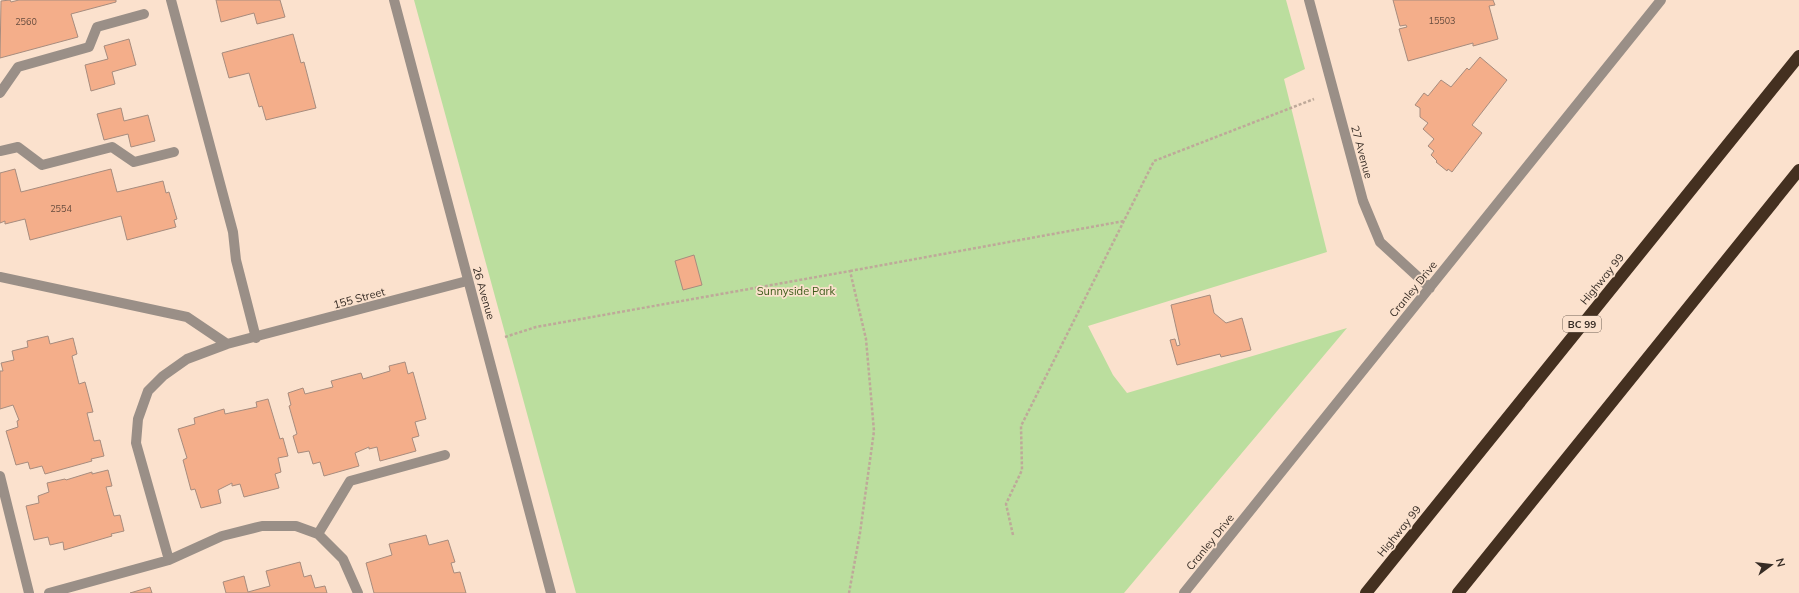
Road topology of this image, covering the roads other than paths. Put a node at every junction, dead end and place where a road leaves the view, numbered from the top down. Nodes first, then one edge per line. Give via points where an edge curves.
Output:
1 (171, 0) edge
2 (394, 0) edge
3 (1309, 0) edge
4 (1661, 0) edge
5 (144, 14) dead end
6 (1799, 56) edge
7 (0, 93) edge
8 (0, 151) edge
9 (174, 152) dead end
10 (1799, 170) edge
11 (0, 277) edge
12 (467, 281) junction
13 (1430, 288) junction
14 (256, 338) junction
15 (227, 344) junction
16 (445, 454) dead end
17 (0, 476) edge
18 (318, 534) junction
19 (169, 560) junction
20 (29, 593) edge
21 (49, 593) edge
22 (358, 593) edge
23 (551, 593) edge
24 (1184, 593) edge
25 (1366, 593) edge
26 (1458, 593) edge

1 - 14 street via 233,232 236,260
2 - 12 street, 26 Avenue
3 - 13 street, 27 Avenue via 1363,201 1380,242
4 - 13 street, Cranley Drive
5 - 7 street via 97,27 89,46 18,67
6 - 25 highway, Highway 99 / BC 99
8 - 9 street via 18,147 42,165 112,147 134,162
10 - 26 highway
11 - 15 street via 187,317
12 - 14 street, 155 Street
12 - 23 street, 26 Avenue
13 - 24 street, Cranley Drive
14 - 15 street, 155 Street
15 - 19 street, 155 Street via 188,358 163,376 148,391 138,419 136,443
16 - 18 street via 350,481
17 - 20 street
18 - 19 street via 296,526 262,526 222,536
18 - 22 street via 343,559
19 - 21 street

